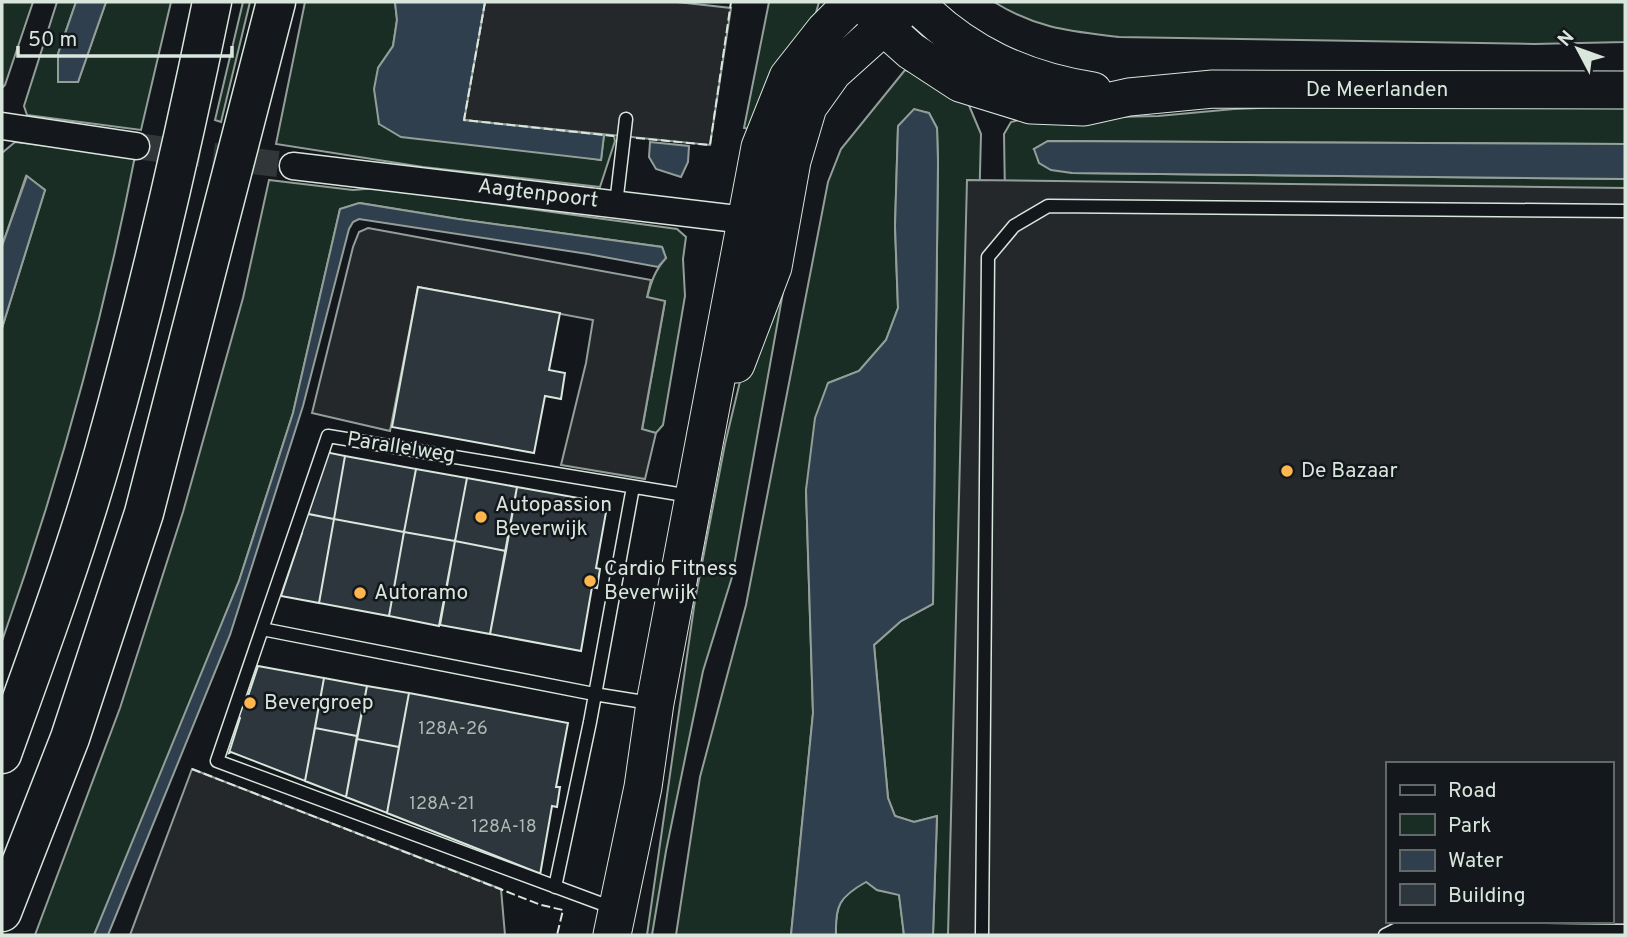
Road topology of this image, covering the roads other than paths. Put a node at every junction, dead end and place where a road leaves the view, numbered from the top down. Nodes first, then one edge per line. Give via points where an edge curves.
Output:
1 (212, 2) edge
2 (276, 2) edge
3 (853, 2) edge
4 (913, 2) edge
5 (873, 14) edge
6 (1625, 90) edge
7 (1129, 97) junction
8 (626, 119) dead end
9 (2, 126) edge
10 (136, 146) tunnel mouth
11 (293, 166) tunnel mouth
12 (616, 204) junction
13 (1625, 211) edge
14 (745, 220) junction
15 (781, 225) junction
16 (706, 436) junction
17 (633, 487) junction
18 (694, 497) junction
19 (262, 629) junction
20 (594, 694) junction
21 (655, 703) junction
22 (2, 754) edge
23 (555, 887) junction
24 (2, 912) edge
25 (622, 927) edge
26 (1625, 931) edge
27 (982, 935) edge
28 (1385, 935) edge

1 - 22 highway via 145,302 103,454 61,590
2 - 24 highway via 144,513 70,738
3 - 14 main road, Parallelweg via 788,77 760,147
4 - 5 main road, Parallelweg
4 - 7 main road, De Meerlanden via 957,40 1015,70 1070,87
5 - 7 main road, De Meerlanden via 911,51 960,83 996,96 1031,105 1084,107
5 - 15 main road, Parallelweg via 808,107
6 - 7 main road, De Meerlanden via 1213,89
8 - 12 lane
9 - 10 street
11 - 12 street, Aagtenpoort
12 - 14 street, Aagtenpoort
13 - 27 lane via 1048,206 1014,226 988,257
14 - 15 street, Aagtenpoort
14 - 16 main road, Parallelweg
15 - 16 main road, Parallelweg via 773,267
16 - 18 main road, Parallelweg
17 - 18 lane, Parallelweg
17 - 19 lane, Parallelweg via 328,436
17 - 20 lane
18 - 21 main road, Parallelweg
19 - 20 lane
19 - 23 lane, Parallelweg via 217,761
20 - 21 lane
20 - 23 lane
21 - 25 main road, Parallelweg via 643,787 641,914
23 - 25 lane, Parallelweg
26 - 28 lane via 1399,928

